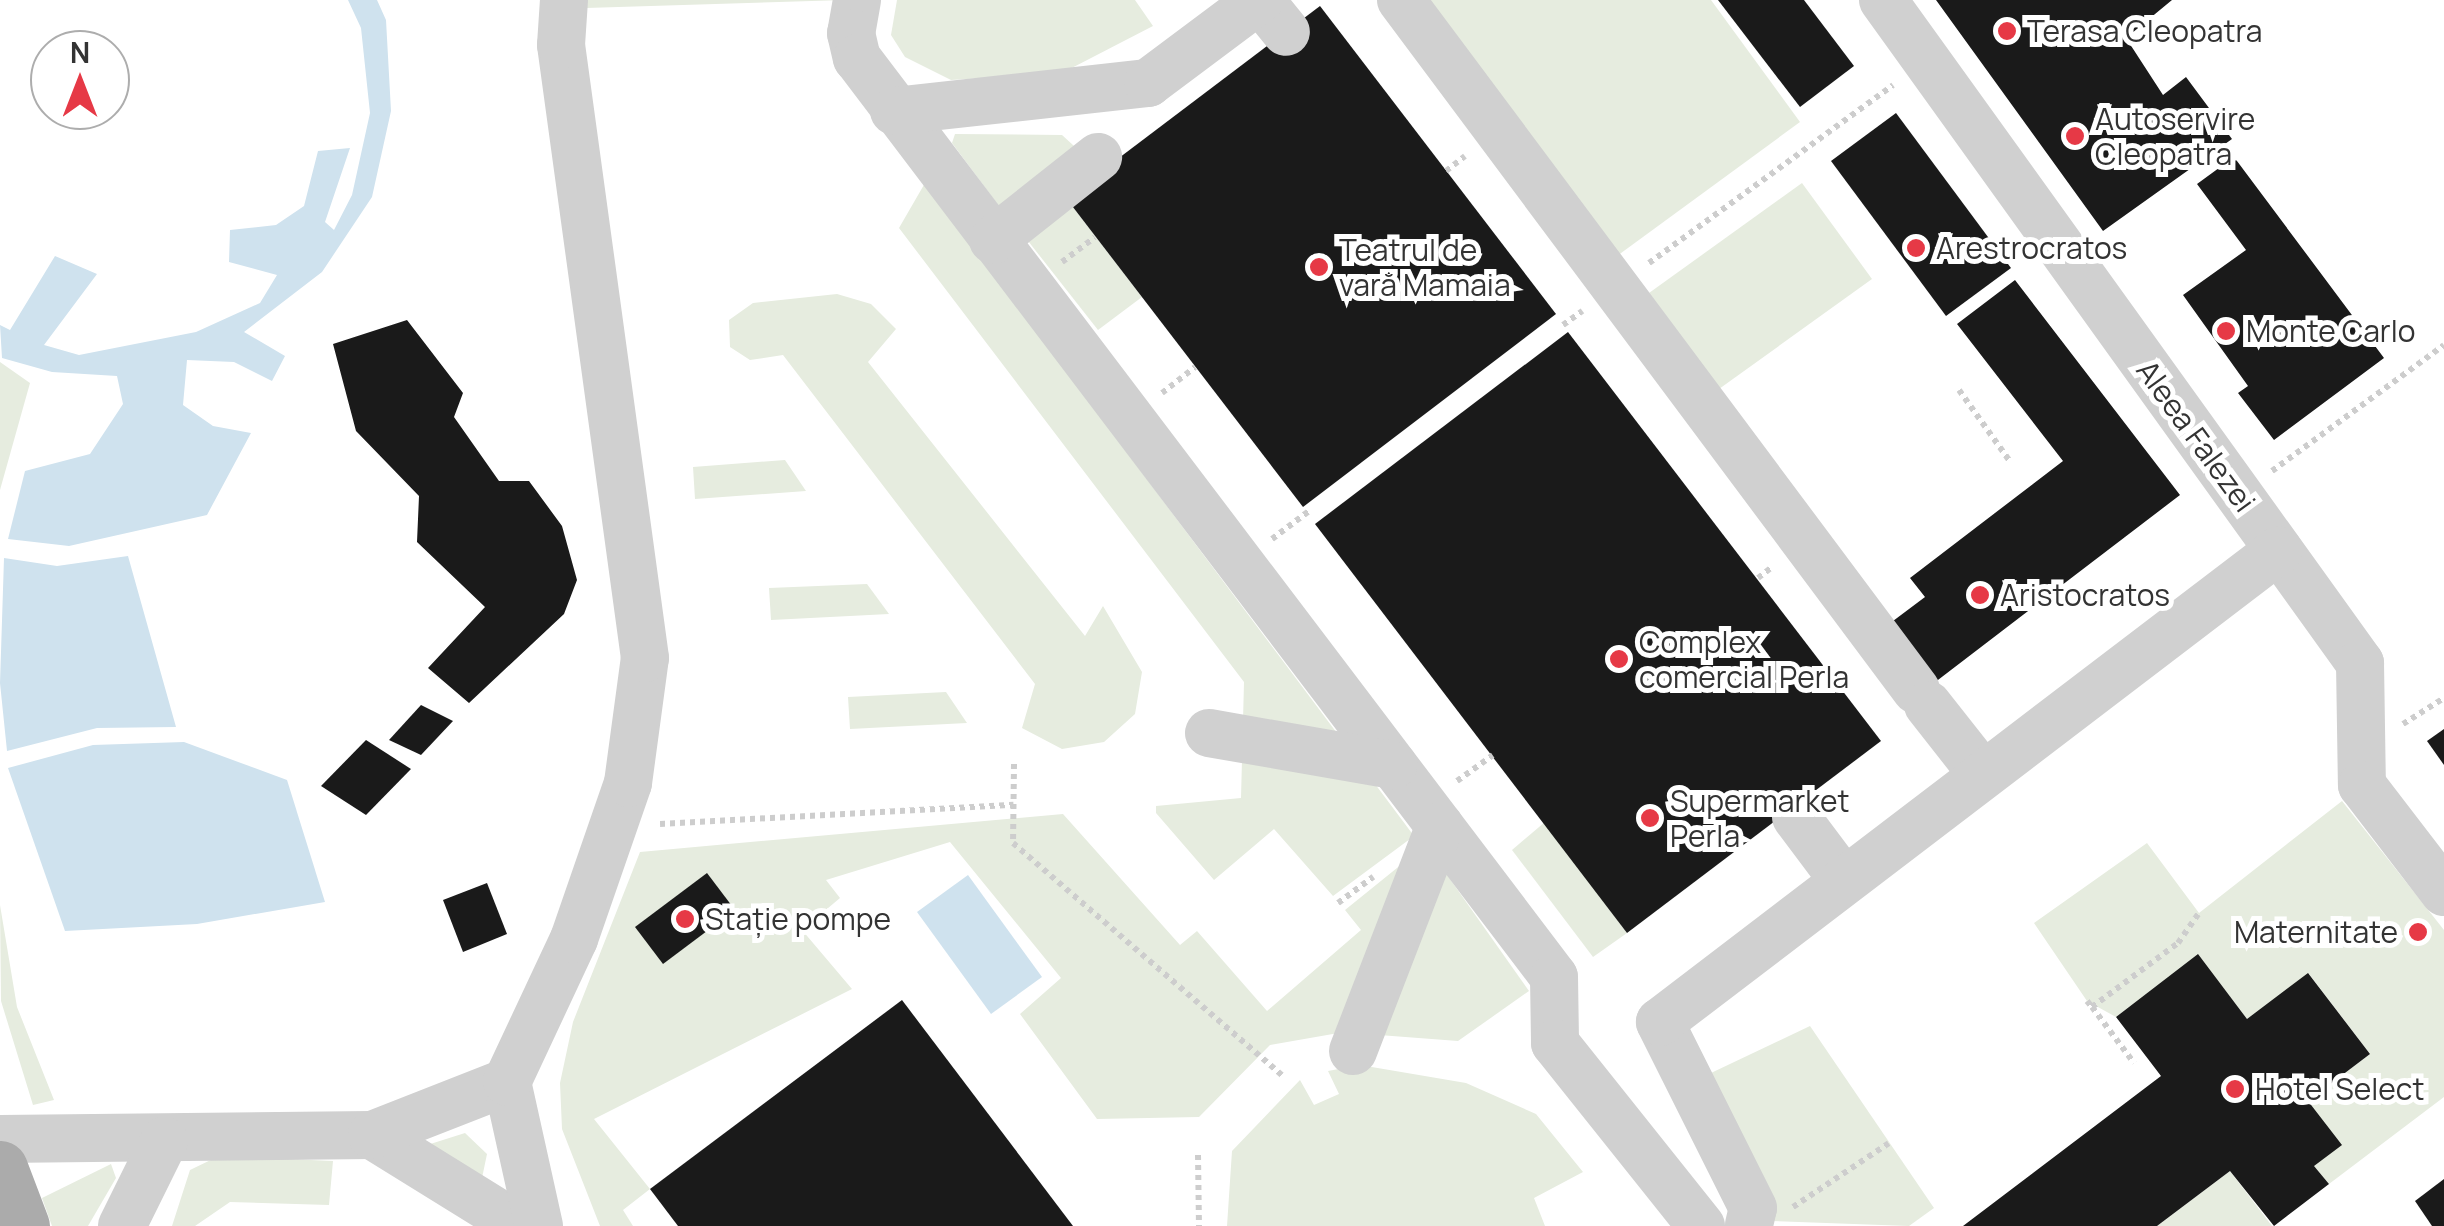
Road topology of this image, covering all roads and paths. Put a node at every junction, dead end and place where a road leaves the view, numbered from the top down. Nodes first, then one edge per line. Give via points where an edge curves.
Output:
1 (564, 0) edge
2 (857, 0) edge
3 (1400, 0) edge
4 (1883, 0) edge
5 (1268, 11) edge
6 (1926, 60) junction
7 (894, 110) junction
8 (1098, 157) dead end
9 (1460, 159) dead end
10 (1446, 171) dead end
11 (1095, 237) dead end
12 (993, 240) junction
13 (1082, 247) dead end
14 (1634, 274) dead end
15 (1580, 312) dead end
16 (1563, 325) dead end
17 (2444, 344) edge
18 (1195, 367) dead end
19 (1182, 378) dead end
20 (1958, 390) dead end
21 (2009, 460) dead end
22 (2239, 496) junction
23 (1310, 512) dead end
24 (1291, 525) dead end
25 (2278, 550) junction
26 (1774, 567) dead end
27 (1758, 578) dead end
28 (1208, 733) dead end
29 (1494, 755) dead end
30 (1485, 761) dead end
31 (1014, 764) dead end
32 (1392, 765) junction
33 (1982, 775) junction
34 (1014, 805) junction
35 (1796, 818) dead end
36 (614, 826) junction
37 (1440, 826) junction
38 (1844, 881) junction
39 (2444, 892) edge
40 (2198, 914) dead end
41 (1353, 1051) dead end
42 (2134, 1063) dead end
43 (1282, 1075) dead end
44 (507, 1082) junction
45 (372, 1135) junction
46 (0, 1139) edge
47 (164, 1141) junction
48 (1890, 1143) dead end
49 (1198, 1155) dead end
50 (0, 1168) edge
51 (1768, 1218) edge
52 (22, 1226) edge
53 (122, 1226) edge
54 (519, 1226) edge
55 (539, 1226) edge
56 (1199, 1226) edge
57 (1700, 1226) edge

1 - 36 street via 561,45 645,658 628,784
2 - 7 street via 850,33 857,58
3 - 33 street
4 - 6 street, Aleea Falezei
5 - 7 street via 1148,83
6 - 14 path
6 - 22 street, Aleea Falezei
7 - 12 street
8 - 12 street
9 - 10 path
11 - 13 path
12 - 32 street
15 - 16 path
17 - 22 path
18 - 19 path
20 - 21 path
22 - 25 street, Aleea Falezei
23 - 24 path
25 - 33 street
25 - 39 street, Aleea Falezei via 2360,663 2362,786
26 - 27 path
28 - 32 street
29 - 30 path
31 - 34 path
32 - 37 street
33 - 38 street
34 - 36 path
34 - 43 path via 1014,843
35 - 38 street
36 - 44 street via 574,939
37 - 41 street
37 - 57 street via 1554,977 1556,1043
38 - 51 street via 1660,1022 1753,1208
40 - 42 path via 2178,943 2090,1004
44 - 45 street
44 - 55 street
45 - 47 street
45 - 54 street
46 - 47 street
47 - 53 street
48 - 51 path
49 - 56 path
50 - 52 main road

